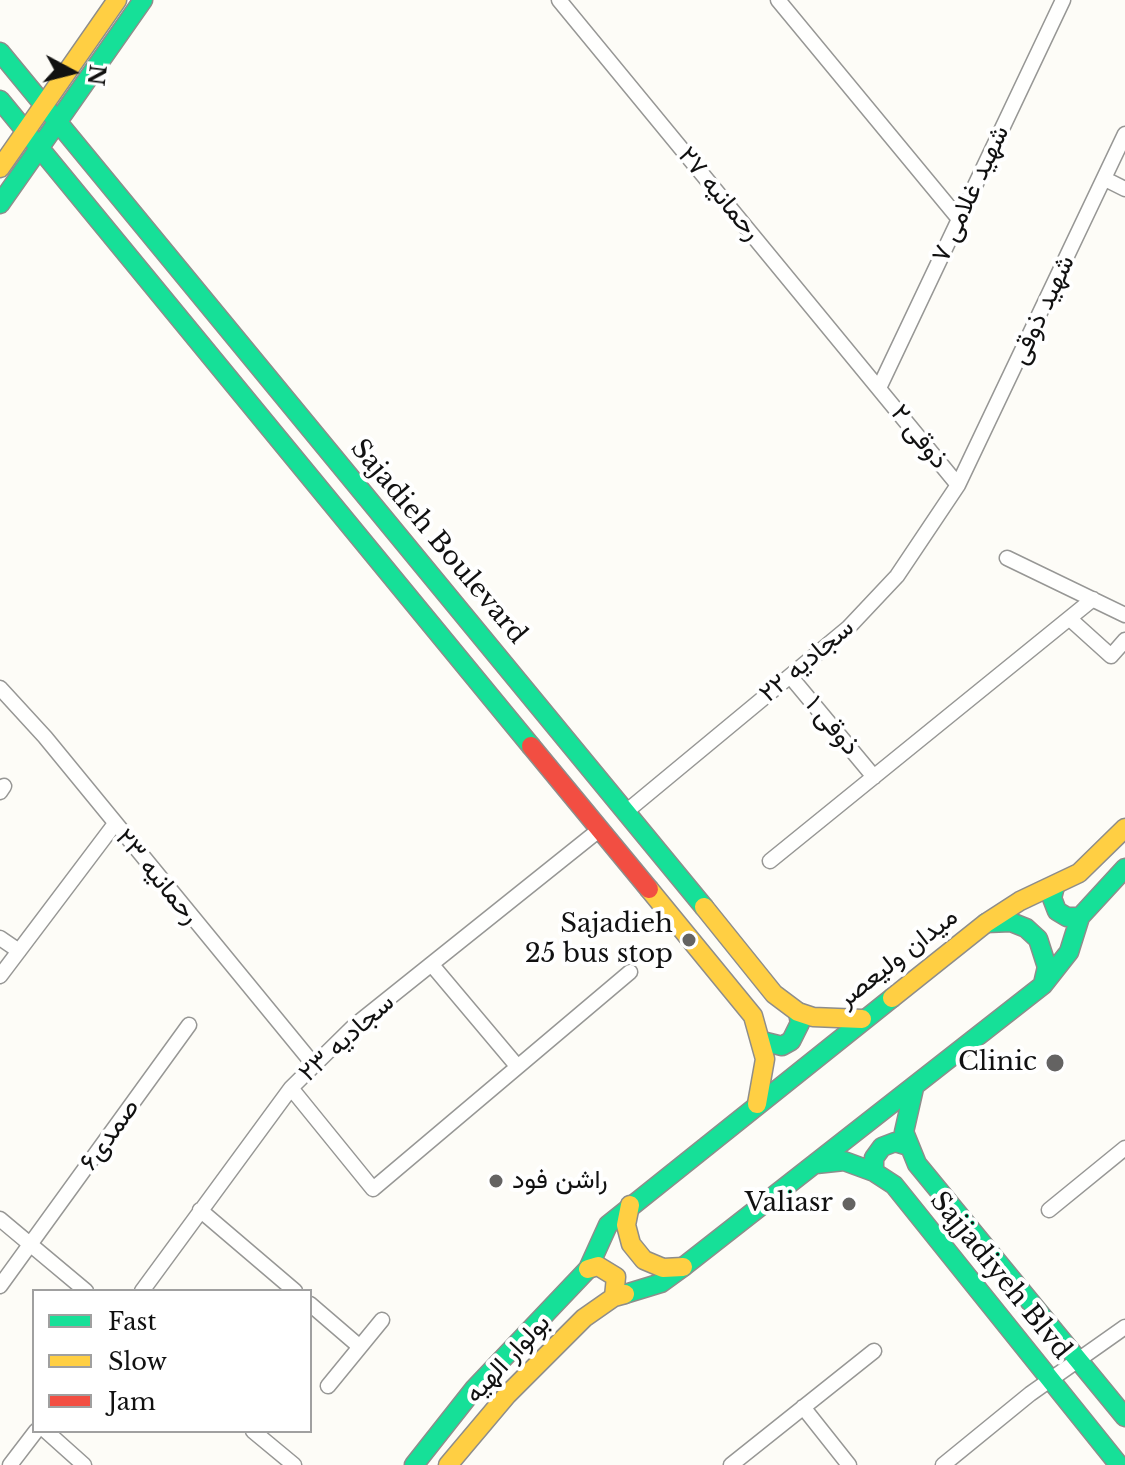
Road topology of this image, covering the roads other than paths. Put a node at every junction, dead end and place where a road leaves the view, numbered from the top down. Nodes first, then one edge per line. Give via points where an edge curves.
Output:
1 (117, 0) edge
2 (143, 0) edge
3 (559, 0) edge
4 (778, 0) edge
5 (1063, 0) edge
6 (0, 52) edge
7 (0, 100) edge
8 (44, 105) junction
9 (58, 123) junction
10 (26, 131) junction
11 (1125, 134) edge
12 (40, 150) junction
13 (0, 168) edge
14 (1105, 179) junction
15 (1125, 189) edge
16 (0, 204) edge
17 (959, 219) junction
18 (879, 388) junction
19 (958, 485) junction
20 (1007, 558) dead end
21 (1093, 599) junction
22 (1125, 615) edge
23 (1070, 619) junction
24 (1125, 640) edge
25 (790, 676) junction
26 (0, 688) edge
27 (874, 777) junction
28 (627, 811) junction
29 (114, 825) junction
30 (1125, 828) edge
31 (599, 830) junction
32 (770, 861) dead end
33 (1125, 868) edge
34 (1055, 886) junction
35 (1080, 917) junction
36 (986, 923) junction
37 (0, 938) edge
38 (19, 951) junction
39 (432, 965) junction
40 (630, 972) dead end
41 (0, 976) edge
42 (1043, 985) junction
43 (798, 1012) junction
44 (862, 1019) junction
45 (189, 1025) dead end
46 (762, 1041) junction
47 (314, 1065) junction
48 (517, 1066) junction
49 (291, 1088) junction
50 (914, 1088) junction
51 (757, 1104) junction
52 (908, 1146) junction
53 (1125, 1148) edge
54 (816, 1164) junction
55 (874, 1172) junction
56 (630, 1205) junction
57 (200, 1210) junction
58 (1049, 1210) dead end
59 (0, 1219) edge
60 (31, 1245) junction
61 (683, 1267) junction
62 (588, 1269) junction
63 (0, 1286) edge
64 (84, 1289) edge
65 (143, 1289) edge
66 (293, 1289) edge
67 (614, 1297) junction
68 (312, 1306) edge
69 (382, 1320) dead end
70 (1125, 1327) edge
71 (360, 1347) junction
72 (874, 1351) dead end
73 (1077, 1360) junction
74 (1049, 1380) junction
75 (328, 1386) dead end
76 (803, 1407) junction
77 (1125, 1417) edge
78 (34, 1433) edge
79 (48, 1433) edge
80 (255, 1433) edge
81 (10, 1465) edge
82 (84, 1465) edge
83 (294, 1465) edge
84 (414, 1465) edge
85 (448, 1465) edge
86 (731, 1465) edge
87 (849, 1465) edge
88 (943, 1465) edge
89 (1119, 1465) edge

1 - 8 main road
2 - 9 main road
3 - 18 street, رحمانیه ۲۷
4 - 17 street
5 - 17 street, شهید غلامی ۷
6 - 8 main road, Sajadieh Boulevard
7 - 10 main road
8 - 9 main road, Sajadieh Boulevard
8 - 10 main road
9 - 12 main road
9 - 28 main road, Sajadieh Boulevard
10 - 12 main road
10 - 13 main road
11 - 14 street, شهید ذوقی
12 - 16 main road
12 - 31 main road
14 - 15 street
14 - 19 street, شهید ذوقی
17 - 18 street, شهید غلامی ۷
18 - 19 street, ذوقی ۲
19 - 25 street, سجادیه ۲۲ via 897,576 848,628
20 - 21 street
21 - 22 street
21 - 23 street
23 - 24 street via 1111,656
23 - 27 street
25 - 27 street, ذوقی ۱
25 - 28 street, سجادیه ۲۲
26 - 29 street, رحمانیه ۲۳
27 - 32 street
28 - 43 main road, Sajadieh Boulevard via 774,994
29 - 38 street
29 - 47 street, رحمانیه ۲۳
30 - 34 main road via 1079,873
31 - 39 street, سجادیه ۲۳
31 - 46 main road via 753,1016
33 - 35 main road
34 - 35 main road via 1057,911
34 - 36 main road
35 - 42 main road via 1069,952
36 - 42 main road, میدان ولیعصر via 1011,922 1038,939 1047,967
36 - 44 main road, میدان ولیعصر
37 - 38 street
38 - 41 street
39 - 47 street, سجادیه ۲۳
39 - 48 street
40 - 48 street
42 - 50 main road
43 - 44 main road, Sajadieh Boulevard via 824,1020
43 - 46 main road via 798,1033 791,1041 782,1046
44 - 51 main road, میدان ولیعصر
45 - 60 street, صمدی۶
46 - 51 main road via 765,1077
47 - 49 street, سجادیه ۲۳
48 - 49 street via 373,1189
49 - 57 street, سجادیه ۲۳
50 - 52 main road via 905,1116
50 - 54 main road
51 - 56 main road, میدان ولیعصر
52 - 55 main road via 895,1142 882,1147 874,1158
52 - 73 main road, Sajjadiyeh Blvd via 917,1164
53 - 58 street
54 - 55 main road, Sajjadiyeh Blvd via 844,1161
54 - 61 main road
55 - 74 main road, Sajjadiyeh Blvd via 894,1185
56 - 61 main road via 626,1225 631,1244 644,1260 663,1268
56 - 62 main road, میدان ولیعصر via 608,1225
57 - 65 street, سجادیه ۲۳
57 - 66 street
59 - 60 street
60 - 63 street, صمدی۶
60 - 64 street
61 - 67 main road via 661,1283
62 - 67 main road via 598,1266 616,1277
62 - 84 main road, میدان ولیعصر via 474,1389
67 - 85 main road, بولوار الهیه via 584,1318 518,1384
68 - 71 street
69 - 71 street
70 - 73 street
71 - 75 street
72 - 76 street
73 - 74 street
73 - 77 main road, Sajjadiyeh Blvd
74 - 88 street
74 - 89 main road, Sajjadiyeh Blvd
76 - 86 street
76 - 87 street
78 - 81 street
79 - 82 street
80 - 83 street

